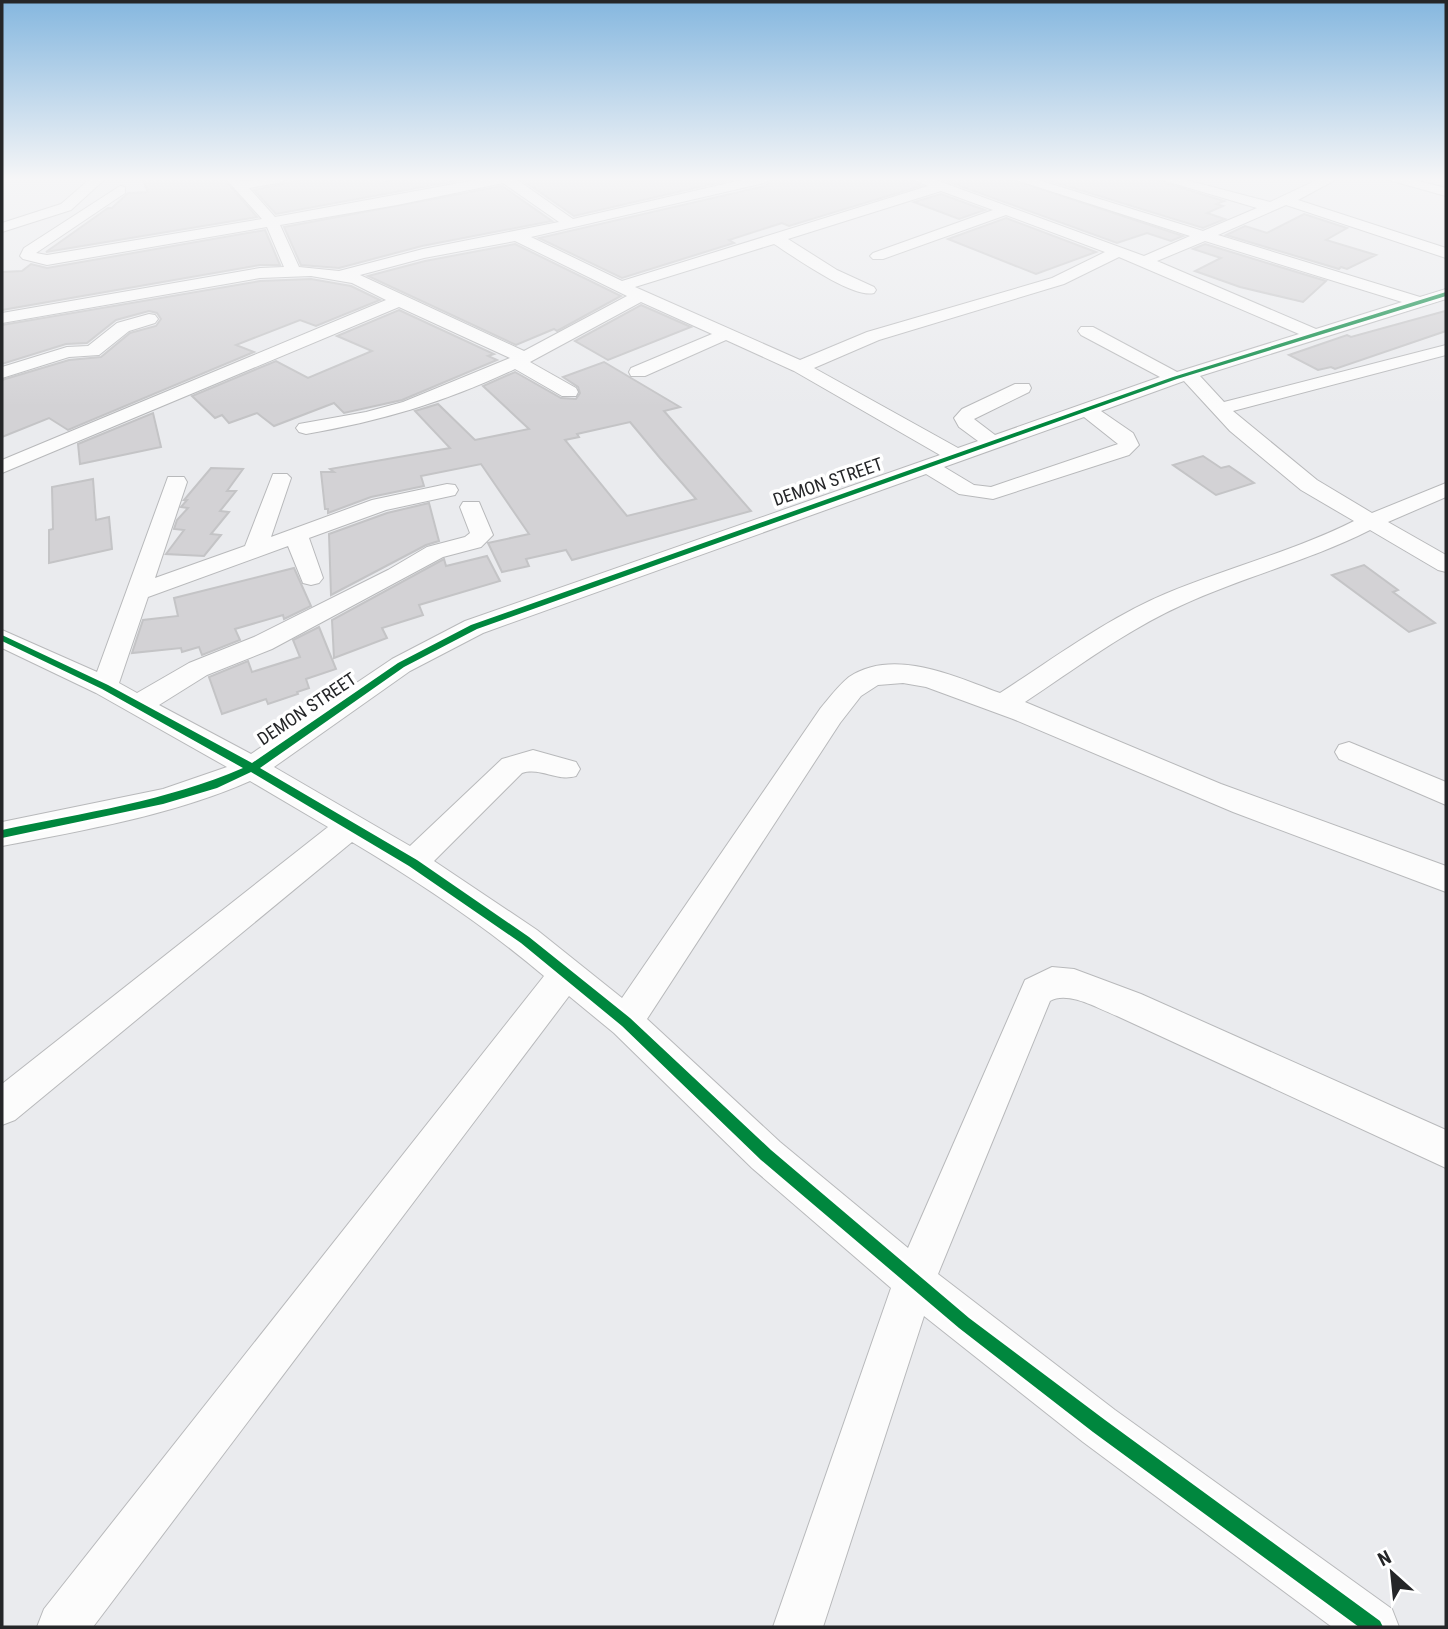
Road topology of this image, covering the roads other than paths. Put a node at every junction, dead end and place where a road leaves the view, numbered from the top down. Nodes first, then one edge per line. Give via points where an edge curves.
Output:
1 (29, 255) edge
2 (76, 255) edge
3 (286, 255) edge
4 (419, 255) edge
5 (557, 255) edge
6 (716, 255) edge
7 (726, 255) edge
8 (802, 255) edge
9 (1111, 255) edge
10 (1129, 255) edge
11 (1158, 255) edge
12 (1266, 255) edge
13 (720, 257) junction
14 (1144, 261) junction
15 (293, 270) junction
16 (343, 275) junction
17 (622, 286) junction
18 (868, 290) dead end
19 (1446, 294) edge
20 (641, 295) junction
21 (399, 301) junction
22 (1419, 302) junction
23 (2, 318) edge
24 (149, 319) dead end
25 (1087, 331) dead end
26 (726, 334) junction
27 (1314, 334) junction
28 (1446, 350) edge
29 (93, 351) junction
30 (124, 354) dead end
31 (521, 360) junction
32 (800, 367) junction
33 (638, 372) dead end
34 (2, 373) edge
35 (1182, 376) junction
36 (1022, 388) dead end
37 (569, 392) dead end
38 (1085, 409) junction
39 (1220, 409) junction
40 (306, 428) dead end
41 (993, 443) junction
42 (957, 456) junction
43 (928, 466) junction
44 (2, 467) edge
45 (280, 478) dead end
46 (176, 482) dead end
47 (1446, 489) edge
48 (447, 490) dead end
49 (471, 507) dead end
50 (1371, 521) junction
51 (296, 535) junction
52 (255, 549) junction
53 (1446, 565) edge
54 (311, 578) dead end
55 (138, 592) junction
56 (5, 643) edge
57 (105, 688) junction
58 (1003, 704) junction
59 (138, 705) junction
60 (1349, 752) dead end
61 (252, 768) junction
62 (566, 769) dead end
63 (1446, 794) edge
64 (350, 827) junction
65 (2, 834) edge
66 (413, 863) junction
67 (1446, 879) edge
68 (566, 974) junction
69 (626, 1022) junction
70 (2, 1107) edge
71 (1446, 1149) edge
72 (914, 1282) junction
73 (62, 1627) edge
74 (798, 1627) edge
75 (1374, 1627) edge

1 - 2 street via 47,260
3 - 15 street
4 - 16 street
5 - 17 street
6 - 13 street
7 - 13 street
8 - 18 street
9 - 32 street via 1058,281 873,336
10 - 14 street
11 - 14 street
12 - 22 street
13 - 17 street
14 - 27 street
15 - 16 street
15 - 23 street
16 - 21 street
17 - 20 street
19 - 22 street, DEMON STREET
20 - 26 street
20 - 31 street
21 - 31 street
21 - 44 street
22 - 27 street, DEMON STREET
24 - 29 street via 123,327
25 - 35 street
26 - 32 street
26 - 33 street
27 - 35 street, DEMON STREET
28 - 39 street
29 - 30 street
29 - 34 street via 66,352
31 - 37 street
31 - 40 street via 374,416
32 - 42 street
35 - 38 street, DEMON STREET
35 - 39 street
36 - 41 street via 964,418
38 - 41 street, DEMON STREET
38 - 43 street via 1126,437 1129,445 993,493 964,490
39 - 50 street via 1309,485
41 - 42 street, DEMON STREET
42 - 43 street, DEMON STREET
43 - 61 street, DEMON STREET via 474,627 401,665
45 - 52 street
46 - 55 street
47 - 50 street
48 - 51 street via 380,505
49 - 59 street via 481,535 473,542 435,552 263,643 198,669
50 - 53 street
50 - 58 street via 1172,600 1122,626
51 - 52 street
51 - 54 street
52 - 55 street
55 - 57 street
56 - 57 street
57 - 59 street
58 - 67 street via 1177,778
58 - 69 street via 903,674 862,680 849,690
59 - 61 street
60 - 63 street
61 - 64 street
61 - 65 street, DEMON STREET via 163,800
62 - 66 street via 537,759 512,766
64 - 66 street
64 - 70 street
66 - 68 street
68 - 69 street
68 - 73 street
69 - 72 street via 766,1155
71 - 72 street via 1129,1005 1074,984 1052,982 1037,990
72 - 74 street
72 - 75 street via 1099,1426

